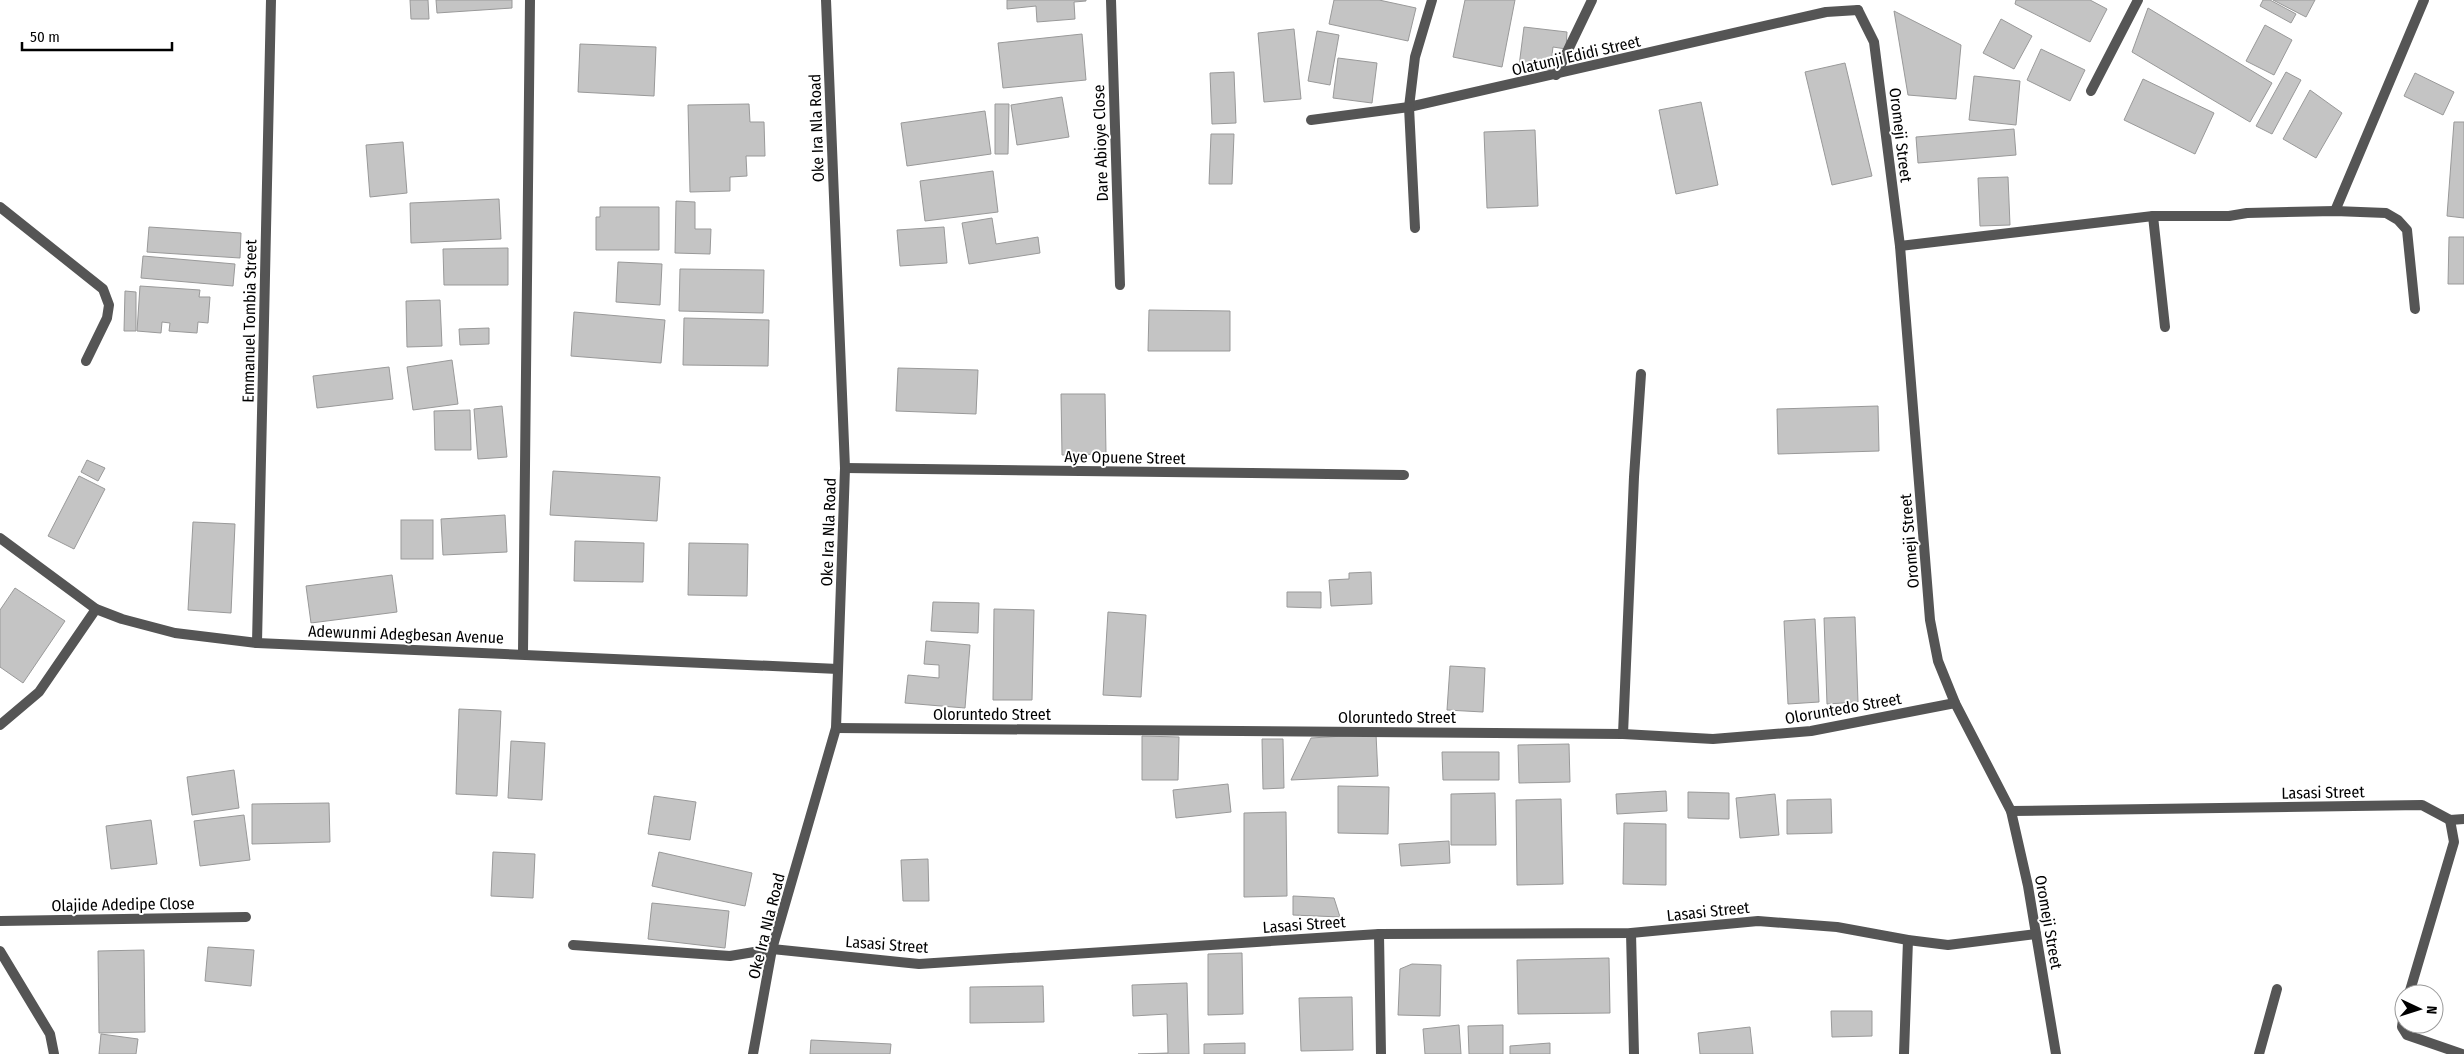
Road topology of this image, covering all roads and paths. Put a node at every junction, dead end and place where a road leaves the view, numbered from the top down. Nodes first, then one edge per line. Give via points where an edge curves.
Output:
1 (271, 0) edge
2 (530, 0) edge
3 (826, 0) edge
4 (1111, 0) edge
5 (1432, 0) edge
6 (1592, 0) edge
7 (2138, 0) edge
8 (2424, 0) edge
9 (1861, 5) edge
10 (1556, 75) junction
11 (2091, 92) dead end
12 (1408, 107) junction
13 (1311, 120) dead end
14 (0, 207) edge
15 (2335, 211) junction
16 (2153, 216) junction
17 (1415, 228) dead end
18 (1900, 246) junction
19 (1120, 285) dead end
20 (2415, 309) dead end
21 (2165, 327) dead end
22 (86, 362) dead end
23 (1641, 374) dead end
24 (845, 468) junction
25 (1404, 475) dead end
26 (0, 538) edge
27 (96, 609) junction
28 (257, 642) junction
29 (524, 654) junction
30 (838, 669) junction
31 (1955, 703) junction
32 (0, 725) edge
33 (836, 728) junction
34 (1623, 734) junction
35 (2011, 811) junction
36 (2464, 819) edge
37 (2450, 820) junction
38 (246, 917) dead end
39 (0, 921) edge
40 (1630, 933) junction
41 (1379, 934) junction
42 (2036, 934) junction
43 (1908, 940) junction
44 (573, 945) dead end
45 (772, 949) junction
46 (0, 951) edge
47 (2412, 984) edge
48 (2278, 989) dead end
49 (2406, 1034) edge
50 (54, 1054) edge
51 (753, 1054) edge
52 (1381, 1054) edge
53 (1634, 1054) edge
54 (1904, 1054) edge
55 (2056, 1054) edge
56 (2259, 1054) edge
57 (2462, 1054) edge

1 - 28 street, Emmanuel Tombia Street
2 - 29 street
3 - 24 street, Oke Ira Nla Road
4 - 19 street, Dare Abioye Close
5 - 12 street via 1415,57
6 - 10 street
7 - 11 street
8 - 15 street
9 - 10 street, Olatunji Edidi Street
9 - 18 street, Oromeji Street via 1874,42
10 - 12 street, Olatunji Edidi Street
12 - 13 street, Olatunji Edidi Street
12 - 17 street
14 - 22 street via 103,289 109,305 107,318
15 - 16 street
15 - 20 street via 2386,214 2407,230
16 - 18 street
16 - 21 street
18 - 31 street, Oromeji Street via 1930,620 1938,661
23 - 34 street
24 - 25 street, Aye Opuene Street
24 - 30 street, Oke Ira Nla Road
26 - 27 street, Adewunmi Adegbesan Avenue
27 - 28 street, Adewunmi Adegbesan Avenue via 175,634
27 - 32 street via 39,692
28 - 29 street, Adewunmi Adegbesan Avenue
29 - 30 street, Adewunmi Adegbesan Avenue
30 - 33 street, Oke Ira Nla Road
31 - 34 street, Oloruntedo Street via 1811,732 1714,739
31 - 35 street, Oromeji Street
33 - 34 street, Oloruntedo Street
33 - 45 street, Oke Ira Nla Road
35 - 37 street, Lasasi Street via 2422,805
35 - 42 street, Oromeji Street
36 - 37 street
37 - 47 street via 2454,842
38 - 39 street, Olajide Adedipe Close
40 - 41 street, Lasasi Street
40 - 43 street, Lasasi Street via 1758,920 1837,927
40 - 53 street
41 - 45 street, Lasasi Street via 919,964
41 - 52 street
42 - 43 street, Lasasi Street via 1958,946
42 - 55 street, Oromeji Street
43 - 54 street
44 - 45 street, Lasasi Street via 730,956
45 - 51 street, Oke Ira Nla Road
46 - 50 street via 50,1034
48 - 56 street
49 - 57 street

